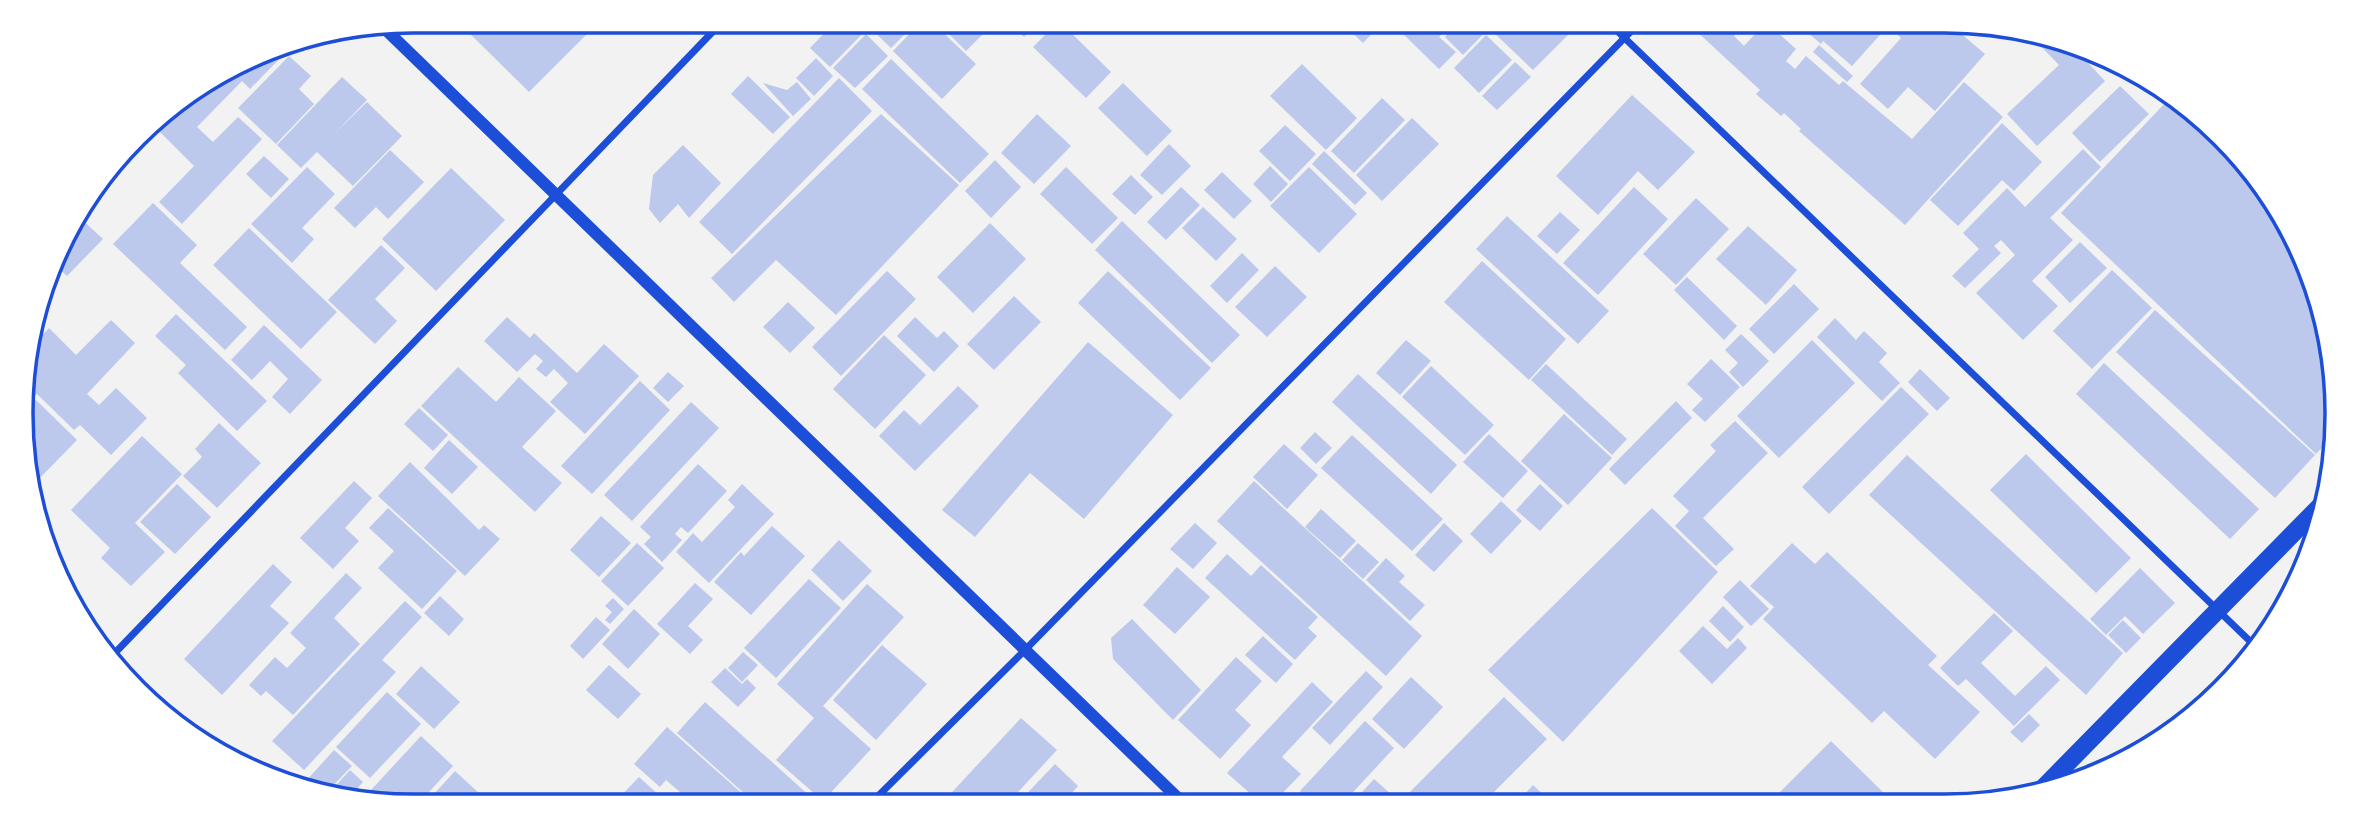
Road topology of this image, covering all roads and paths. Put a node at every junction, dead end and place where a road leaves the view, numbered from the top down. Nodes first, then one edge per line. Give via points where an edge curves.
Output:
1 (711, 33) edge
2 (1619, 33) edge
3 (1629, 33) edge
4 (390, 34) edge
5 (1624, 38) junction
6 (556, 195) junction
7 (2311, 515) edge
8 (2217, 610) junction
9 (2249, 641) edge
10 (1025, 650) junction
11 (117, 651) edge
12 (2054, 778) edge
13 (880, 794) edge
14 (1174, 794) edge

1 - 6 street
2 - 5 street
3 - 5 street
4 - 6 street
5 - 8 street
5 - 10 street
6 - 10 street
6 - 11 street
7 - 8 main road
8 - 9 street
8 - 12 main road
10 - 13 street
10 - 14 street

